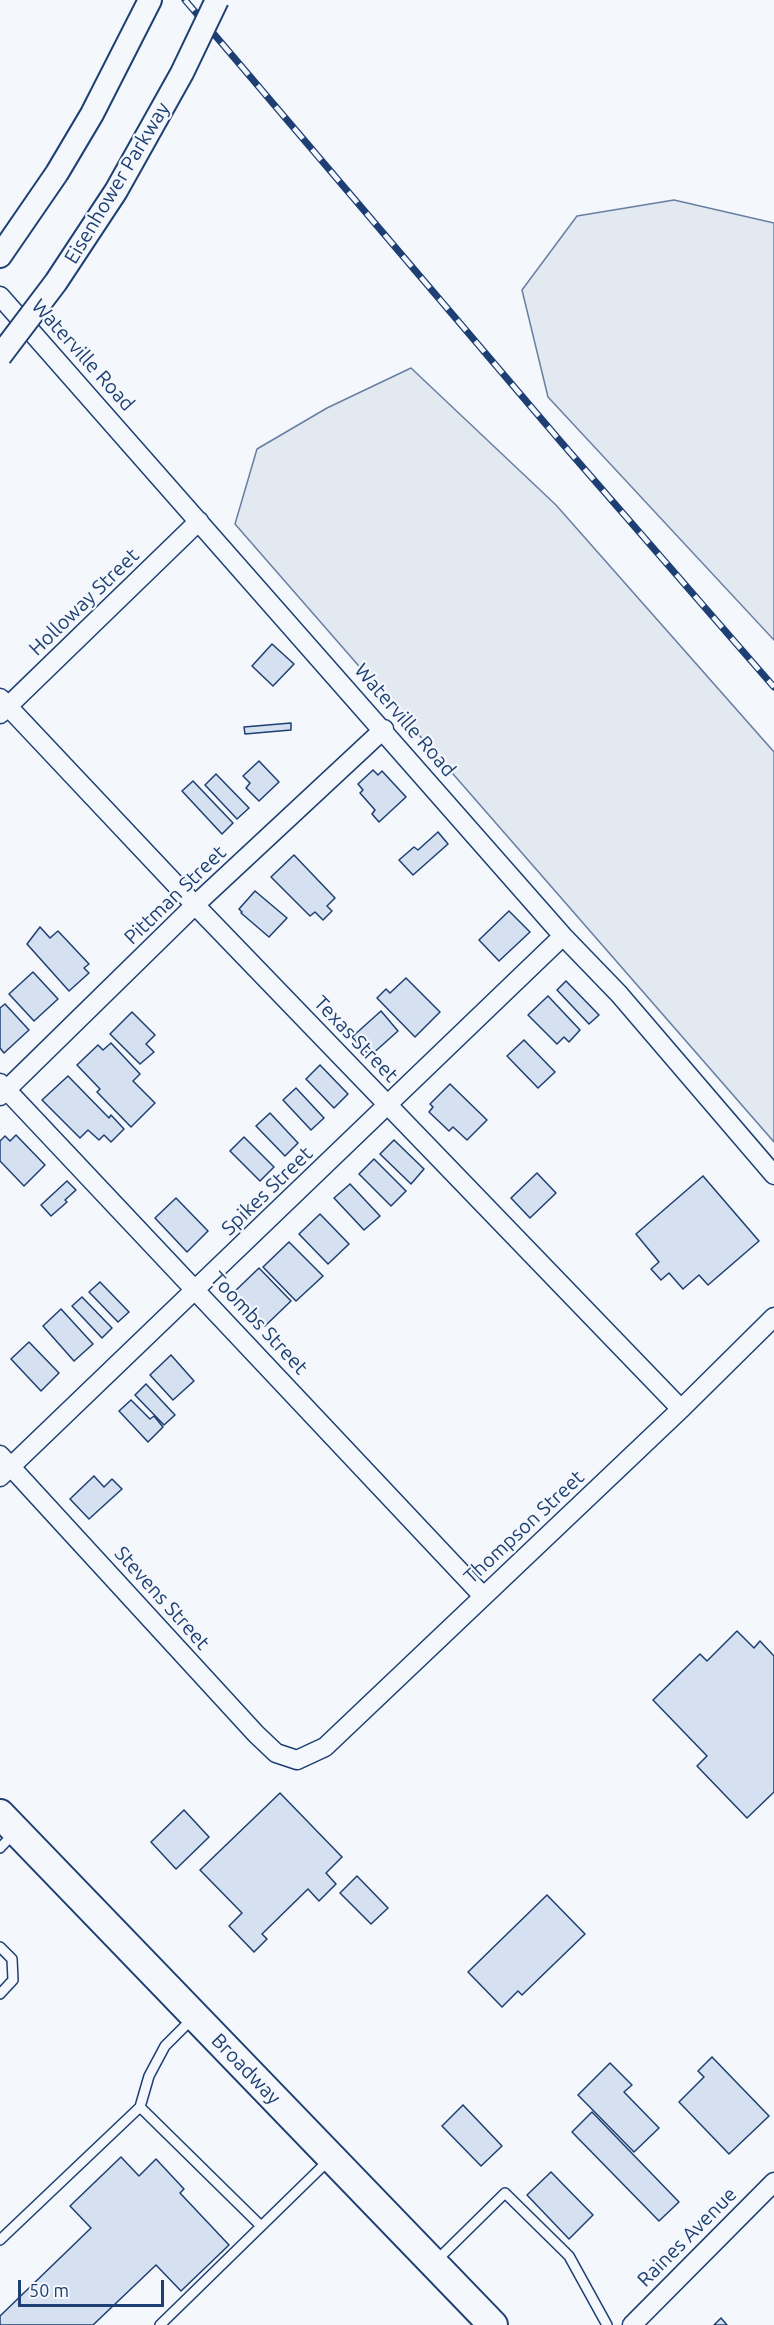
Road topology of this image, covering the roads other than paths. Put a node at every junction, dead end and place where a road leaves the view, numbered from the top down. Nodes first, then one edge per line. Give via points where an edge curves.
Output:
1 (150, 0) edge
2 (217, 0) edge
3 (0, 256) edge
4 (0, 296) edge
5 (0, 356) edge
6 (199, 522) junction
7 (3, 706) edge
8 (384, 729) junction
9 (195, 905) junction
10 (563, 936) junction
11 (2, 1089) edge
12 (388, 1105) junction
13 (774, 1175) edge
14 (197, 1290) junction
15 (774, 1317) edge
16 (681, 1409) junction
17 (4, 1466) edge
18 (483, 1596) junction
19 (297, 1760) joint
20 (5, 1831) edge
21 (0, 1947) edge
22 (0, 1994) edge
23 (195, 2016) junction
24 (140, 2107) junction
25 (331, 2158) junction
26 (774, 2182) edge
27 (261, 2226) junction
28 (0, 2240) edge
29 (434, 2264) junction
30 (160, 2325) edge
31 (493, 2325) edge
32 (607, 2325) edge
33 (633, 2325) edge

1 - 3 street via 86,124
2 - 5 street, Eisenhower Parkway, bridge via 182,74 116,191 56,282
4 - 6 street, Waterville Road
6 - 7 street, Holloway Street
6 - 8 street, Waterville Road
7 - 9 street, Texas Street
8 - 9 street, Pittman Street
8 - 10 street, Waterville Road
9 - 11 street, Pittman Street
9 - 12 street, Texas Street
10 - 12 street, Spikes Street
10 - 13 street, Waterville Road via 619,994
11 - 14 street, Toombs Street
12 - 14 street, Spikes Street
12 - 16 street, Texas Street
14 - 17 street, Spikes Street
14 - 18 street, Toombs Street
15 - 16 street, Thompson Street
16 - 18 street, Thompson Street
17 - 19 street, Stevens Street via 256,1734 276,1754
18 - 19 street, Thompson Street via 325,1747
20 - 23 main road, Broadway
21 - 22 lane via 12,1959 13,1980
23 - 24 lane via 165,2046 149,2076
23 - 25 main road, Broadway
24 - 27 lane
24 - 28 lane
25 - 27 lane
25 - 29 main road, Broadway
26 - 33 street, Raines Avenue
27 - 30 lane
29 - 31 main road, Broadway
29 - 32 lane via 505,2193 569,2256

